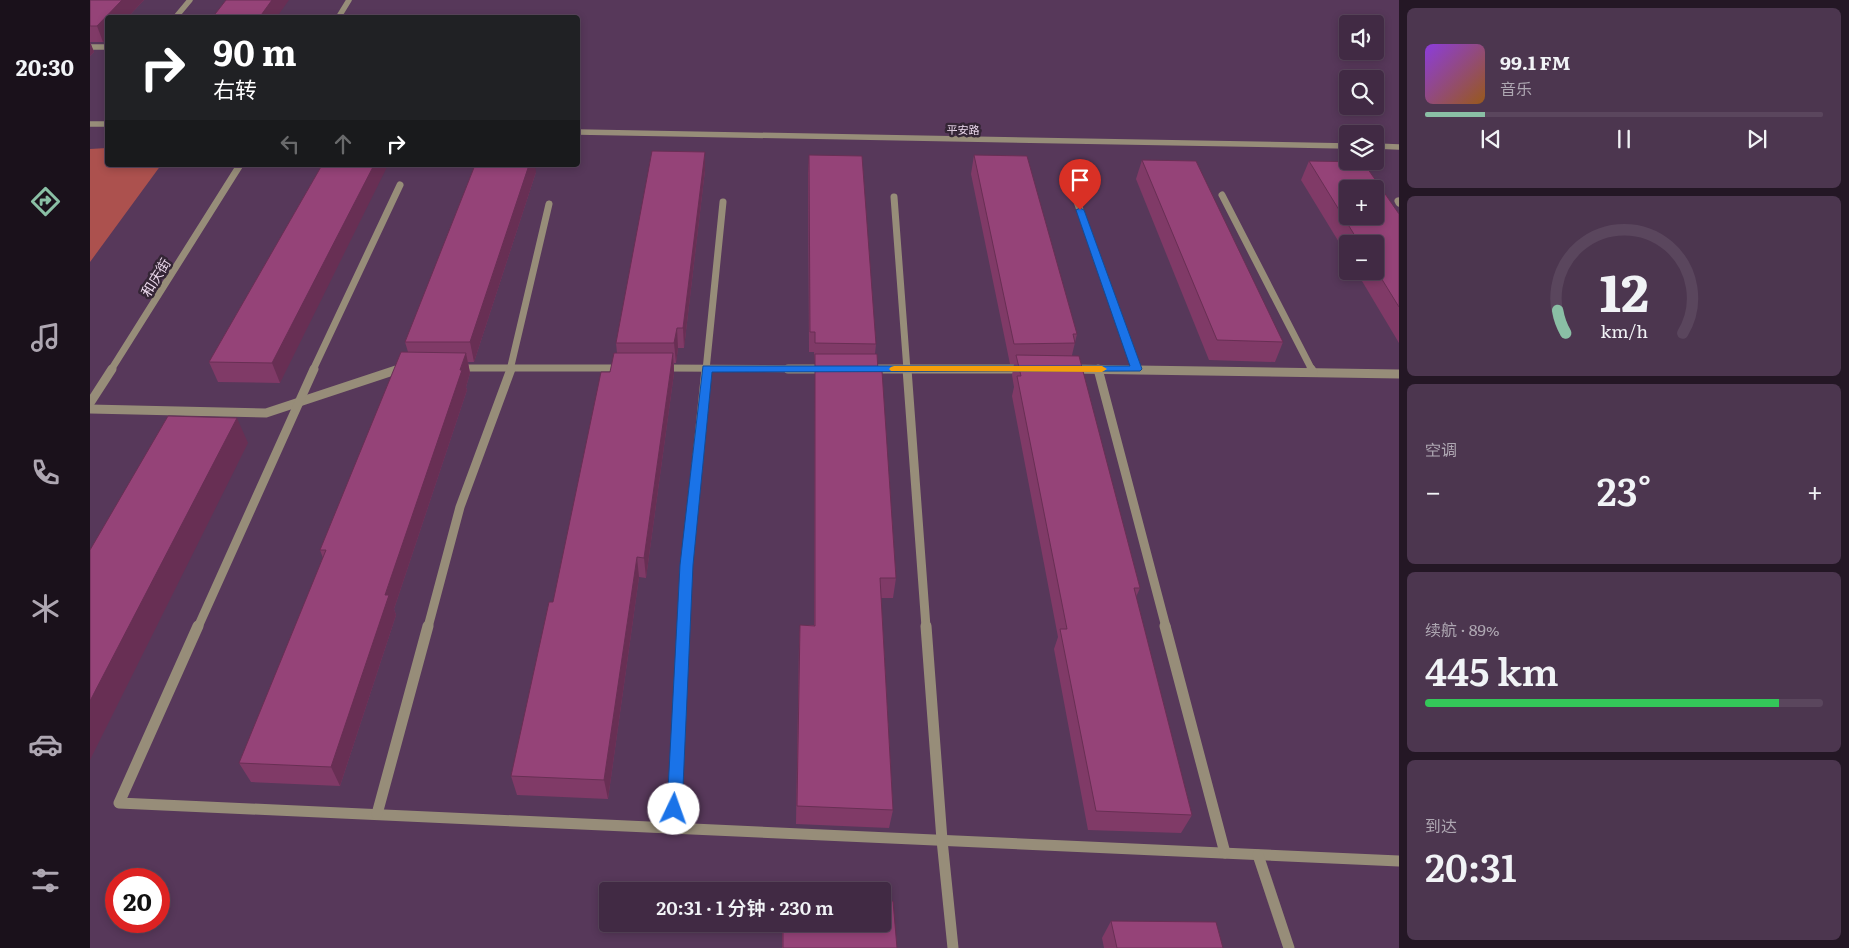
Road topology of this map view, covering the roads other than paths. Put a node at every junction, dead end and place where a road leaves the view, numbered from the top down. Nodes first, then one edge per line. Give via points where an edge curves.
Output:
1 (190, 0) edge
2 (350, 0) edge
3 (178, 15) edge
4 (340, 15) edge
5 (90, 47) edge
6 (105, 47) edge
7 (90, 124) edge
8 (105, 124) edge
9 (580, 132) edge
10 (1339, 146) edge
11 (1384, 146) edge
12 (1399, 147) edge
13 (239, 167) edge
14 (400, 186) dead end
15 (1074, 193) dead end
16 (1222, 195) dead end
17 (894, 197) dead end
18 (723, 202) dead end
19 (549, 204) dead end
20 (419, 368) edge
21 (447, 368) edge
22 (511, 368) junction
23 (627, 368) edge
24 (654, 368) edge
25 (707, 368) junction
26 (836, 369) edge
27 (856, 369) edge
28 (906, 369) junction
29 (1031, 369) edge
30 (1059, 369) edge
31 (1098, 369) junction
32 (1136, 369) junction
33 (1313, 372) junction
34 (1399, 374) edge
35 (299, 401) junction
36 (90, 403) edge
37 (90, 409) edge
38 (377, 814) junction
39 (673, 828) junction
40 (942, 840) junction
41 (1225, 853) junction
42 (1258, 855) junction
43 (1399, 861) edge
44 (953, 948) edge
45 (1289, 948) edge

1 - 3 street
2 - 4 street
5 - 6 street
7 - 8 street
9 - 10 street, 平安路
11 - 12 street
13 - 36 street, 和庆街
14 - 35 street
15 - 32 street
16 - 33 street
17 - 28 street
18 - 25 street
19 - 22 street
20 - 35 street via 400,367
21 - 22 street
22 - 23 street
22 - 38 street via 460,507
24 - 25 street
25 - 26 street
25 - 39 street via 686,565
27 - 28 street
28 - 29 street
28 - 40 street
30 - 31 street
31 - 32 street
31 - 41 street
32 - 33 street
33 - 34 street
35 - 37 street via 266,413
35 - 38 street via 119,803
38 - 39 street
39 - 40 street
40 - 41 street
40 - 44 street
41 - 42 street
42 - 43 street
42 - 45 street

